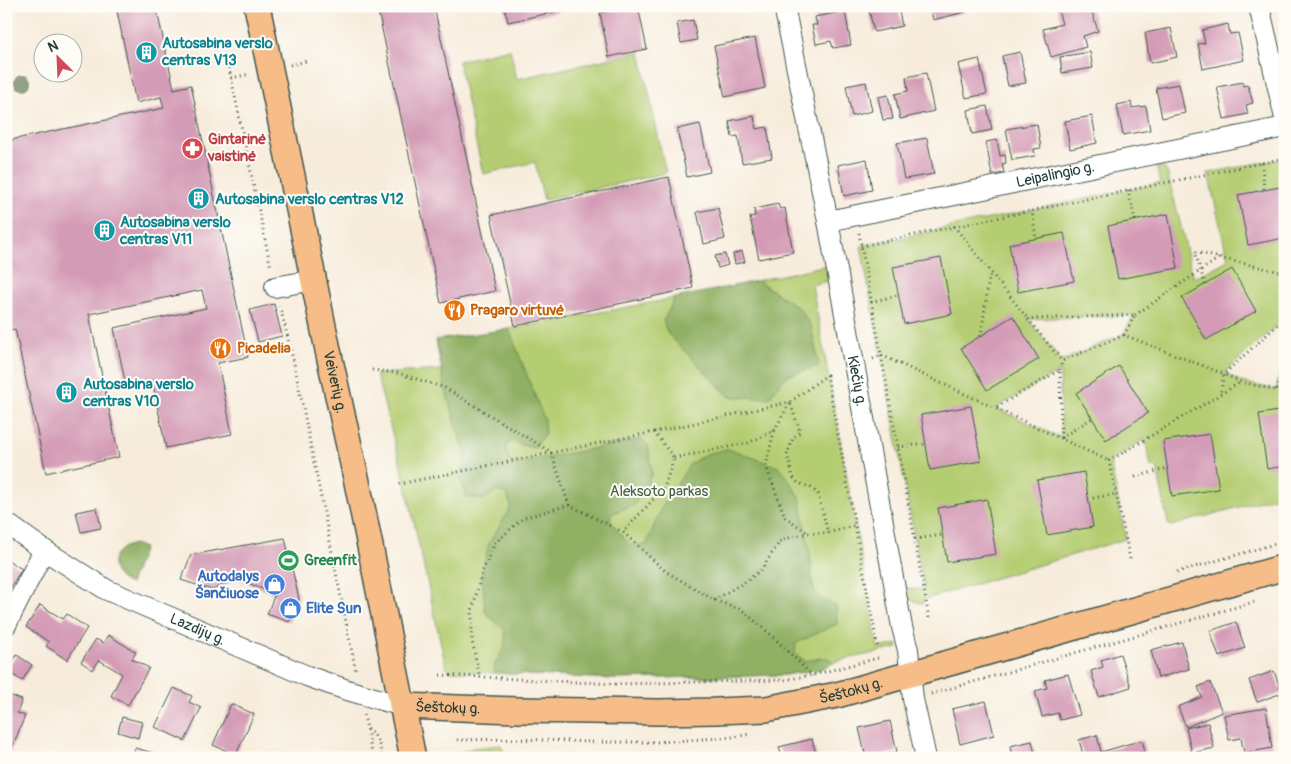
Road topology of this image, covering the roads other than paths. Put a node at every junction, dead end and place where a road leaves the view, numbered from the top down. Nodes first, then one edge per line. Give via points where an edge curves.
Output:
1 (257, 6) edge
2 (784, 6) edge
3 (1259, 6) edge
4 (1285, 118) edge
5 (1285, 127) edge
6 (828, 222) junction
7 (314, 280) junction
8 (275, 287) road end
9 (6, 523) edge
10 (44, 550) junction
11 (1285, 567) edge
12 (6, 625) edge
13 (910, 674) junction
14 (402, 706) junction
15 (413, 758) edge
16 (926, 758) edge

1 - 7 main road, Veiverių g.
2 - 6 street, Kiečių g.
3 - 4 street
5 - 6 street, Leipalingio g.
6 - 13 street, Kiečių g.
7 - 8 street
7 - 14 main road, Veiverių g.
9 - 10 street, Lazdijų g.
10 - 12 street
10 - 14 street, Lazdijų g. via 106,590 307,676
11 - 13 main road, Šeštokų g.
13 - 14 main road, Šeštokų g. via 837,695 766,709 659,712
13 - 16 street, Kiečių g.
14 - 15 main road, Veiverių g.

